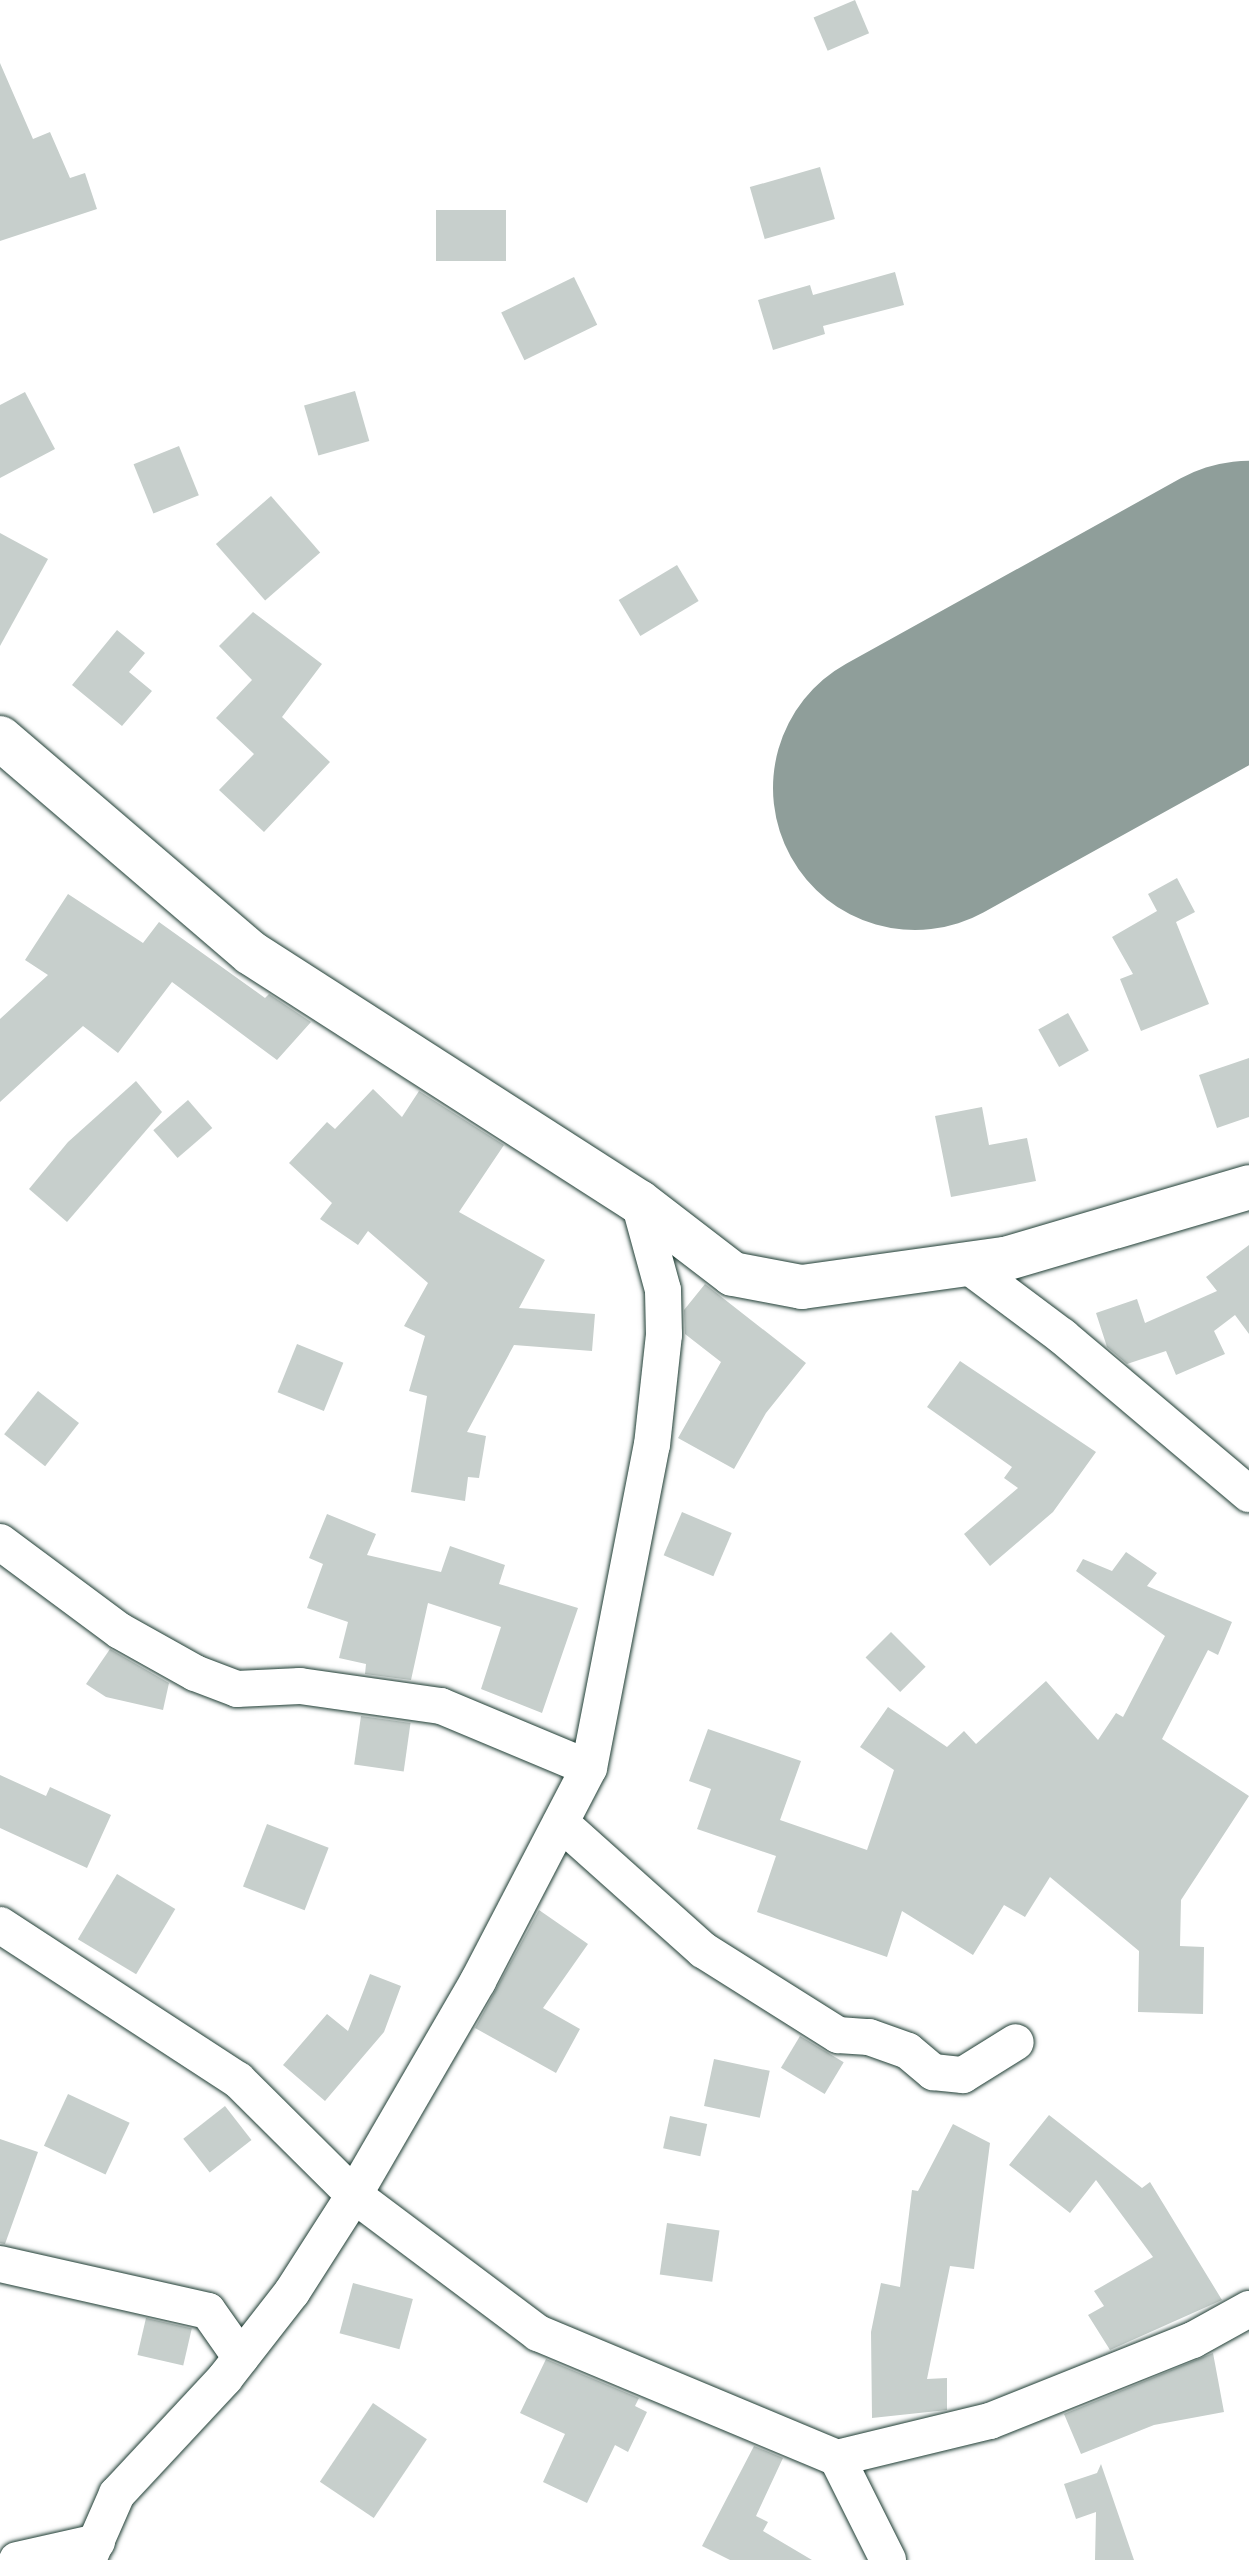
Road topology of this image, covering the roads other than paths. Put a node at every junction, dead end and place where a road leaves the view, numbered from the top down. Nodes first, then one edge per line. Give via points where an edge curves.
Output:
1 (0, 738) edge
2 (1249, 1187) edge
3 (639, 1202) junction
4 (967, 1265) junction
5 (1249, 1494) edge
6 (0, 1542) edge
7 (589, 1768) junction
8 (561, 1823) junction
9 (0, 1925) edge
10 (1016, 2042) dead end
11 (354, 2195) junction
12 (0, 2264) edge
13 (1249, 2309) edge
14 (241, 2358) junction
15 (837, 2458) junction
16 (92, 2551) edge
17 (17, 2560) edge
18 (888, 2560) edge

1 - 3 street via 251,953
2 - 4 street via 1005,1259
3 - 4 street via 733,1274 802,1287
3 - 7 street via 663,1290 664,1335 652,1445
4 - 5 street via 1062,1336
6 - 7 street via 120,1631 195,1673 237,1689 300,1686 441,1706
7 - 8 street
8 - 10 street via 703,1950 838,2035 869,2037 908,2051 933,2072 963,2075
8 - 11 street
9 - 11 street via 238,2080
11 - 14 street
11 - 15 street via 538,2333
12 - 14 street via 208,2311
13 - 15 street via 1193,2340 990,2421
14 - 16 street via 117,2494
15 - 18 street
16 - 17 street

